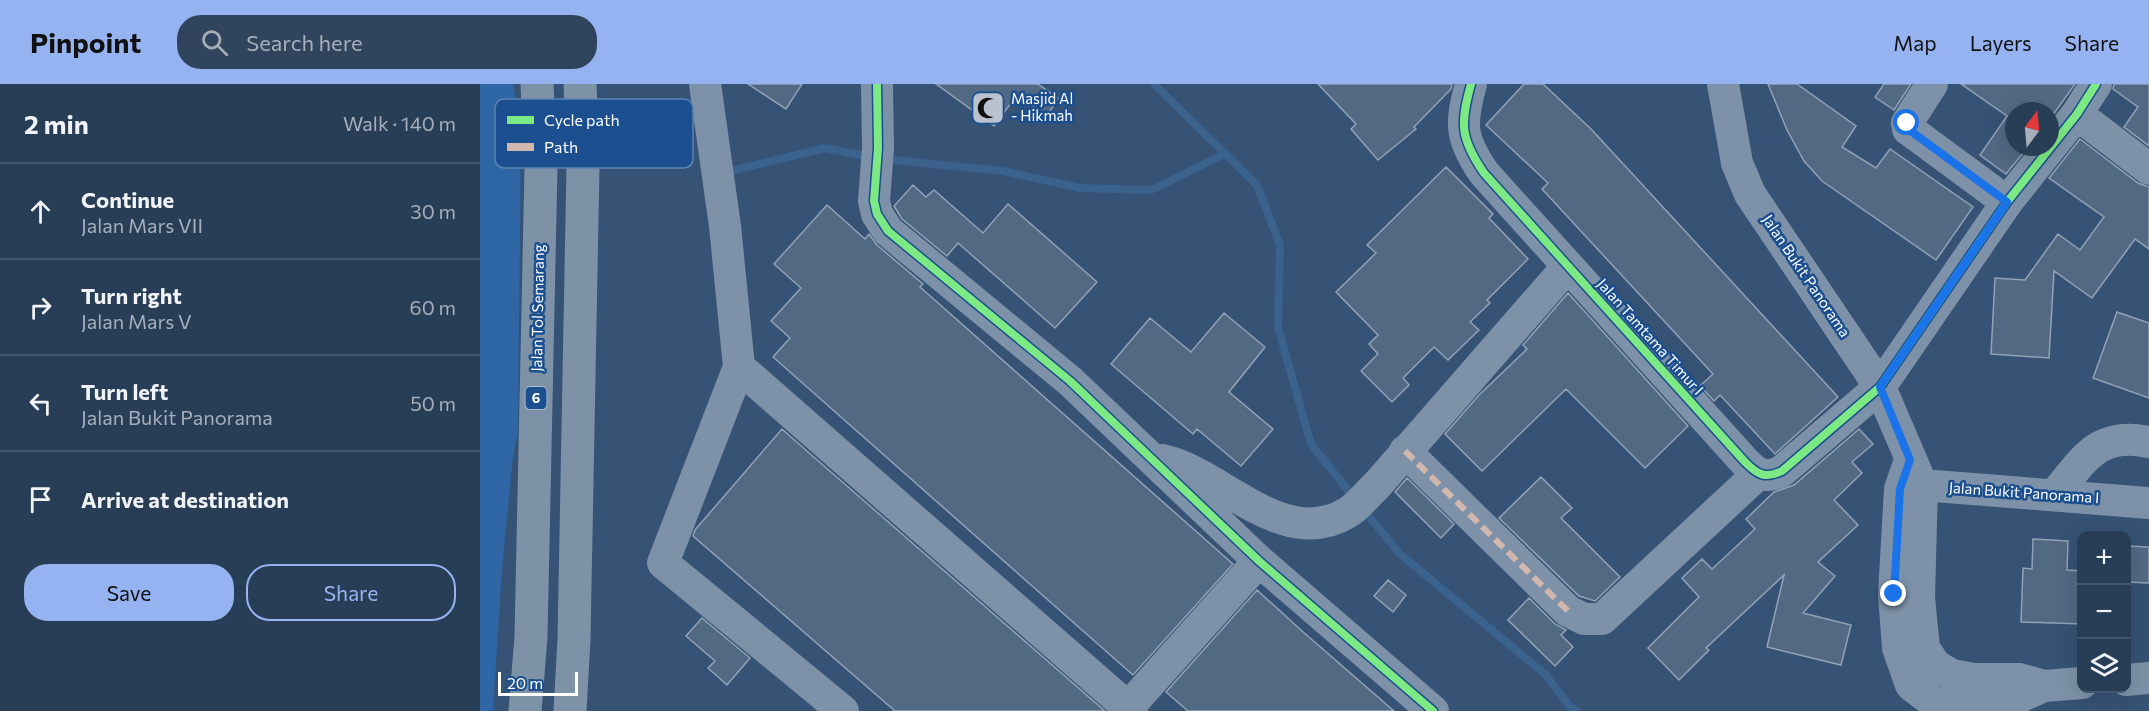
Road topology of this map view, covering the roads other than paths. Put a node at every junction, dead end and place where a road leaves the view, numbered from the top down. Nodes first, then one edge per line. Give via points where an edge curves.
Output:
1 (537, 84) edge
2 (580, 84) edge
3 (705, 84) edge
4 (878, 84) edge
5 (1471, 84) edge
6 (1723, 84) edge
7 (1932, 84) edge
8 (2096, 84) edge
9 (538, 99) edge
10 (581, 99) edge
11 (2077, 114) junction
12 (541, 168) edge
13 (583, 168) edge
14 (2149, 170) edge
15 (2007, 202) junction
16 (1569, 267) junction
17 (739, 367) junction
18 (1880, 387) junction
19 (2149, 442) edge
20 (1405, 451) junction
21 (1150, 458) junction
22 (1758, 474) junction
23 (1910, 478) junction
24 (2054, 495) junction
25 (2149, 503) edge
26 (1259, 561) junction
27 (2149, 678) edge
28 (2131, 680) edge
29 (2077, 683) edge
30 (1128, 710) edge
31 (525, 711) edge
32 (570, 711) edge
33 (843, 711) edge
34 (1433, 711) edge

1 - 9 highway, Jalan Tol Semarang / 6
2 - 10 highway
3 - 17 street
4 - 21 street via 874,201 888,231 1071,381
5 - 16 street, Jalan Tamtama Timur I via 1463,120 1469,151 1484,173
6 - 18 street, Jalan Bukit Panorama via 1737,163 1750,194
7 - 15 street via 1907,123 1908,129
8 - 11 street
11 - 14 street
11 - 15 street
12 - 31 highway, Jalan Tol Semarang / 6 via 531,638
13 - 32 highway
15 - 18 street
16 - 20 street
16 - 22 street, Jalan Tamtama Timur I
17 - 30 street
17 - 33 street via 663,564
18 - 22 street via 1782,471 1769,477
18 - 23 street, Jalan Bukit Panorama
19 - 24 street via 2113,440 2094,450
20 - 21 street via 1347,513 1318,522 1287,520 1260,512 1185,468
20 - 22 street via 1568,611 1584,619 1602,619
21 - 26 street
23 - 24 street, Jalan Bukit Panorama I
23 - 29 street, Jalan Bukit Panorama via 1924,648 1935,665 1952,675 1974,679 2020,679 2044,686
24 - 25 street, Jalan Bukit Panorama I
26 - 30 street
26 - 34 street
27 - 28 street

